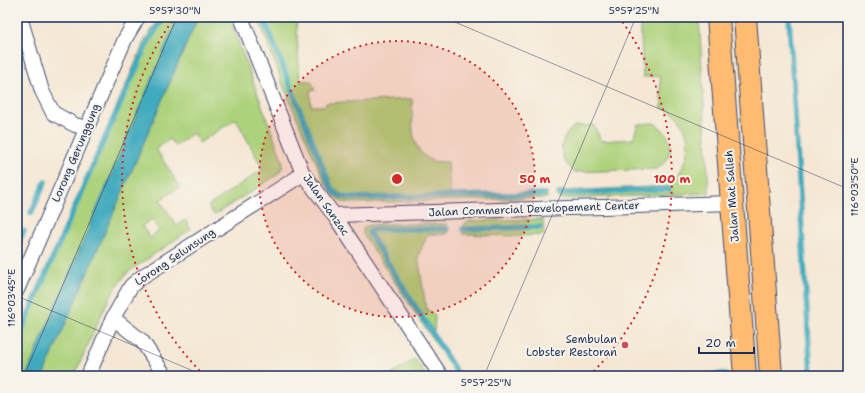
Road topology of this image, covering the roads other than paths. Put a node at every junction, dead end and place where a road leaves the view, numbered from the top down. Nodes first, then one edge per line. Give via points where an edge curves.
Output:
1 (20, 17) edge
2 (138, 17) edge
3 (242, 17) edge
4 (718, 17) edge
5 (745, 17) edge
6 (87, 128) junction
7 (303, 174) junction
8 (733, 202) junction
9 (334, 215) junction
10 (17, 290) edge
11 (113, 318) junction
12 (88, 376) edge
13 (165, 376) edge
14 (441, 376) edge
15 (745, 376) edge
16 (771, 376) edge

1 - 6 street via 42,92 53,113 75,125
2 - 6 street, Lorong Gerunggung via 125,39
3 - 7 street, Jalan Sanzac
4 - 8 main road, Jalan Mat Salleh
5 - 16 main road
6 - 10 street, Lorong Gerunggung
7 - 9 street, Jalan Sanzac
7 - 11 street, Lorong Selunsung via 143,276 131,286
8 - 9 street, Jalan Commercial Developement Center
8 - 15 main road, Jalan Mat Salleh
9 - 14 street, Jalan Sanzac
11 - 12 street, Lorong Selunsung
11 - 13 street via 142,341

